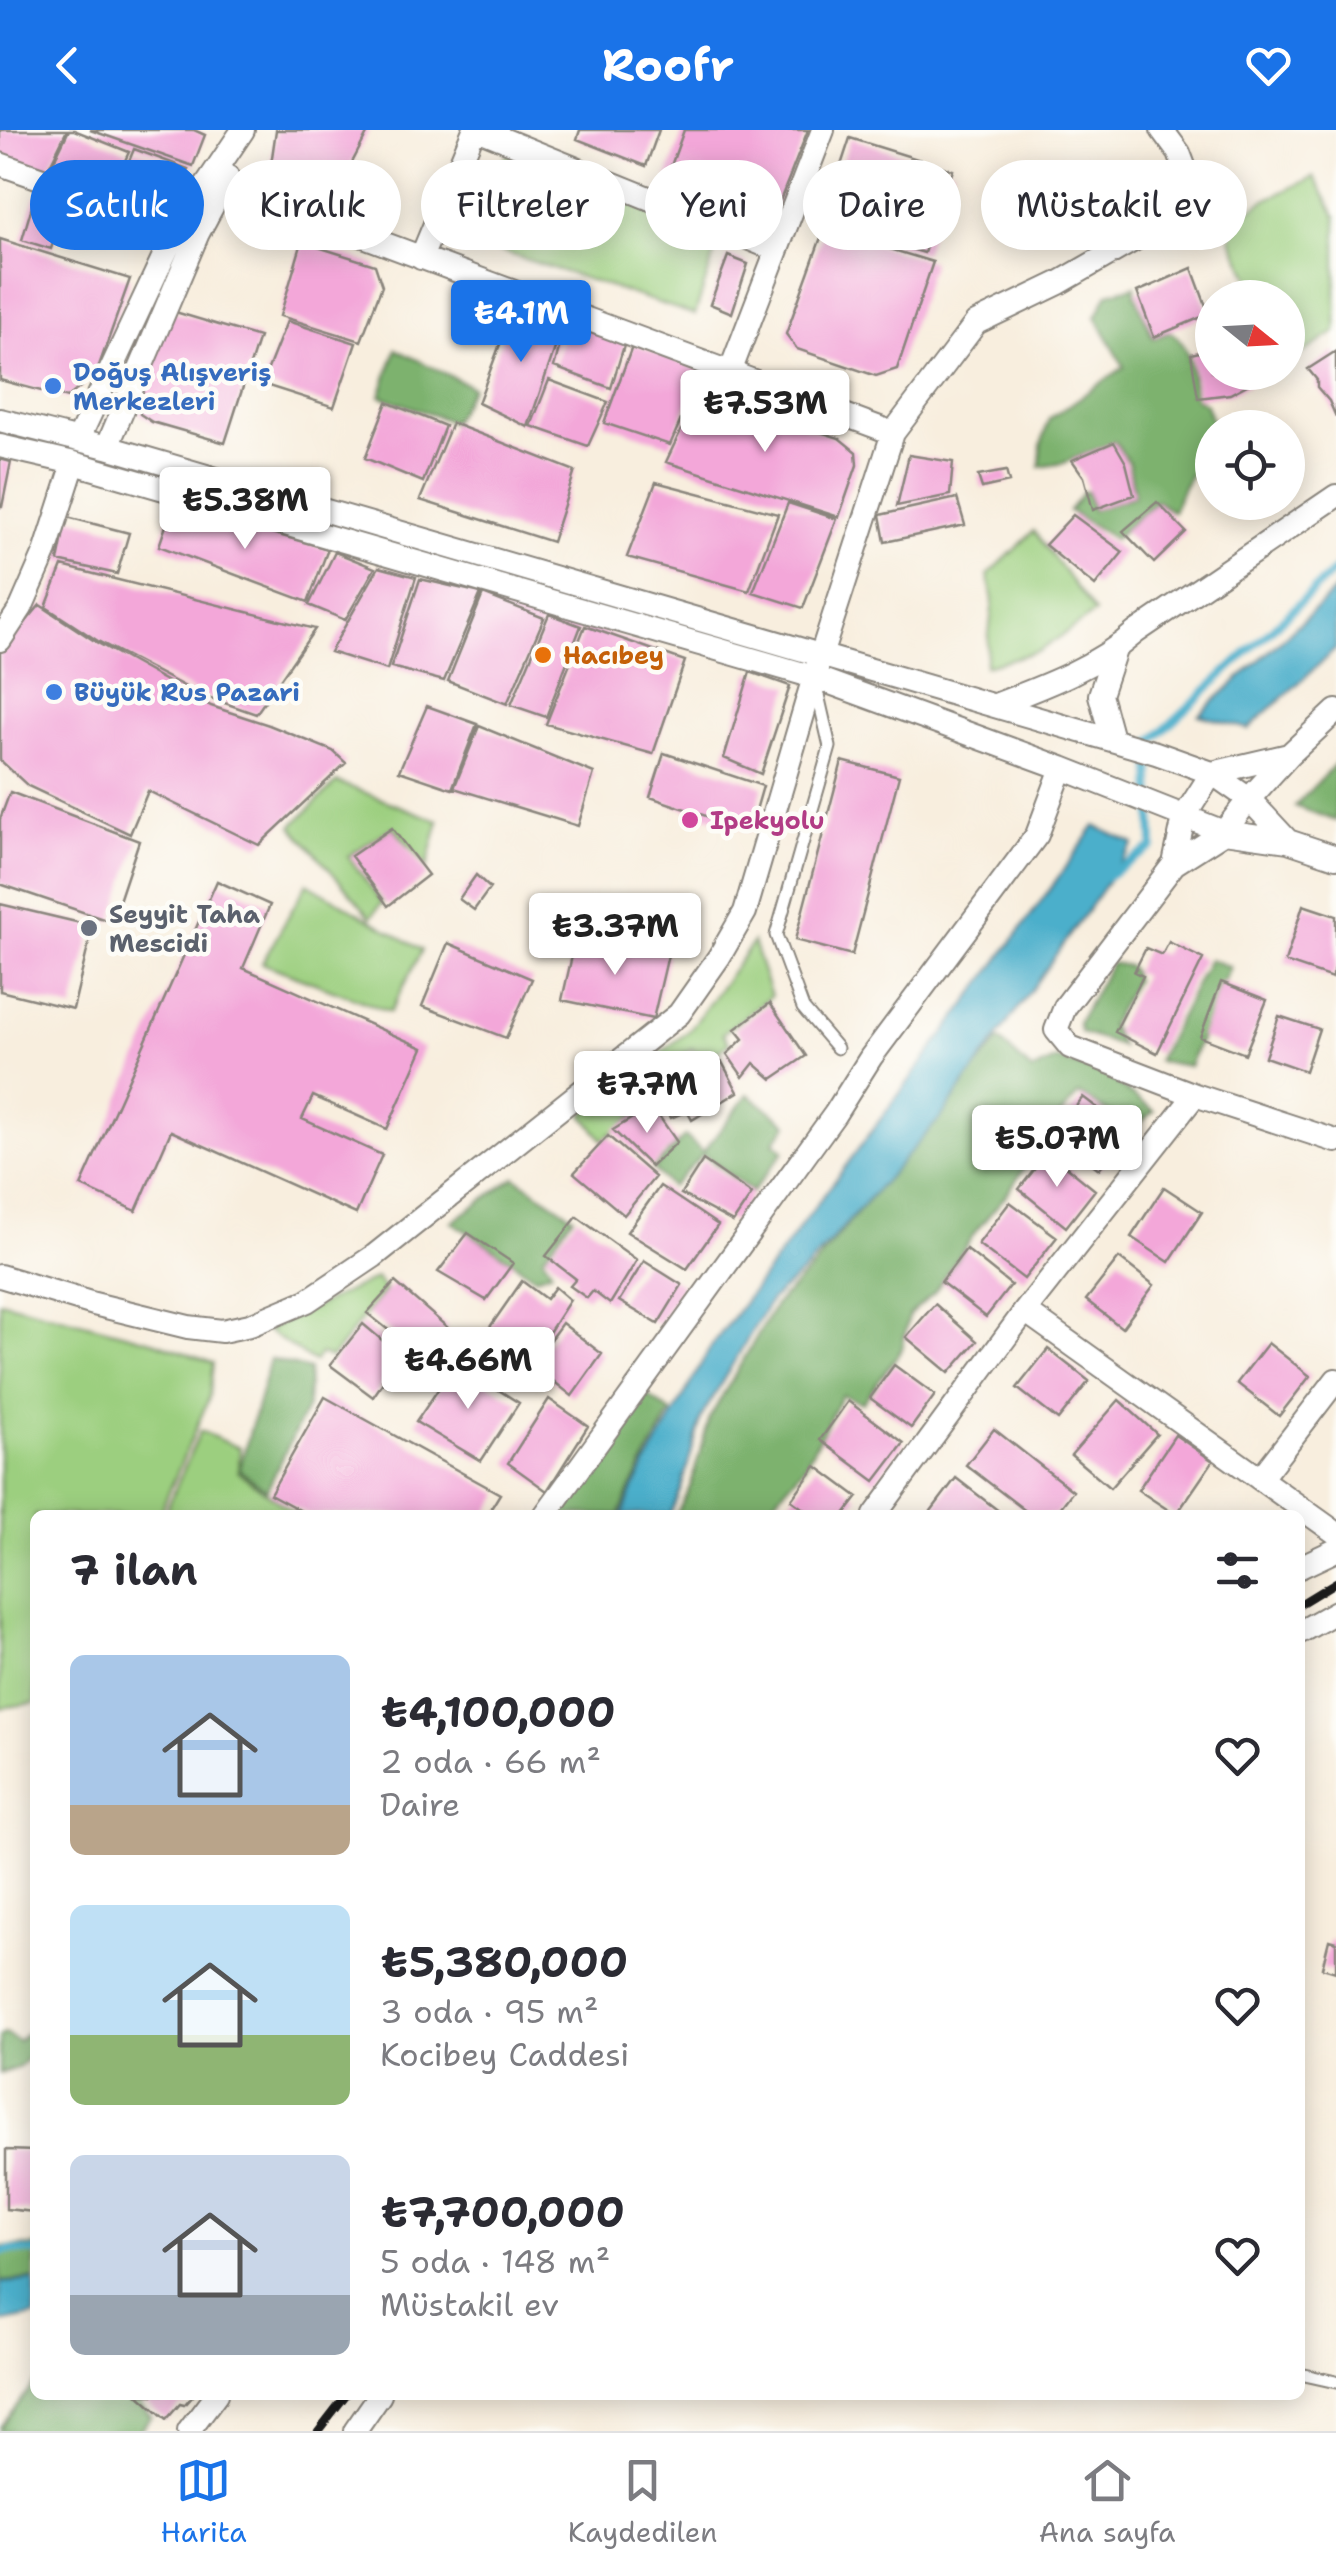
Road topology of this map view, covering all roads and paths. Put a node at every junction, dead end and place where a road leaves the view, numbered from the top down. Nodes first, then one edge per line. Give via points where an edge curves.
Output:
1 (243, 130) edge
2 (256, 130) edge
3 (477, 130) edge
4 (822, 130) edge
5 (1162, 130) edge
6 (238, 160) edge
7 (0, 164) edge
8 (30, 175) edge
9 (224, 184) edge
10 (645, 197) edge
11 (204, 202) edge
12 (204, 210) edge
13 (783, 234) edge
14 (178, 250) edge
15 (181, 250) edge
16 (400, 250) edge
17 (777, 250) edge
18 (421, 258) junction
19 (730, 372) junction
20 (0, 420) edge
21 (894, 433) junction
22 (0, 446) edge
23 (108, 448) junction
24 (76, 452) junction
25 (1336, 496) edge
26 (0, 640) edge
27 (1115, 650) junction
28 (818, 667) junction
29 (995, 706) junction
30 (1336, 711) edge
31 (1112, 739) junction
32 (1289, 755) junction
33 (1062, 768) junction
34 (1212, 773) junction
35 (1248, 799) junction
36 (1184, 817) junction
37 (1224, 832) junction
38 (1288, 841) junction
39 (1336, 858) edge
40 (1174, 864) junction
41 (837, 1048) dead end
42 (1196, 1095) junction
43 (1336, 1141) edge
44 (0, 1276) edge
45 (1025, 1311) junction
46 (1336, 1380) edge
47 (1260, 1479) junction
48 (550, 1510) edge
49 (880, 1510) edge
50 (1304, 1510) edge
51 (1305, 1511) edge
52 (1336, 1533) edge
53 (1336, 1550) edge
54 (1305, 1566) edge
55 (1336, 1612) edge
56 (1305, 1629) edge
57 (1305, 2375) edge
58 (1336, 2382) edge
59 (212, 2400) edge
60 (377, 2400) edge
61 (189, 2431) edge
62 (356, 2431) edge

1 - 11 street
2 - 6 street
3 - 10 street
3 - 18 street
4 - 13 street
5 - 21 street via 1179,153 1200,208 976,322
7 - 8 street
9 - 12 street
14 - 24 street
15 - 23 street
16 - 18 street
17 - 19 street
18 - 19 street
19 - 21 street
20 - 24 street
21 - 28 street
22 - 24 street
23 - 24 street
23 - 28 street
24 - 26 street via 45,553
24 - 28 street
25 - 27 street
27 - 29 street
27 - 31 street via 1100,695
28 - 29 street
28 - 33 street
28 - 41 lane via 830,746 776,935 802,1008
28 - 44 street via 745,912 679,1014 374,1256 307,1301 222,1331
29 - 31 street
30 - 32 street
31 - 34 street
32 - 34 street
32 - 35 street
33 - 36 street
33 - 48 street via 1037,835
34 - 35 street
34 - 36 street
35 - 37 street
35 - 38 street
36 - 37 street
36 - 40 street
37 - 38 street
37 - 40 street
38 - 39 street
40 - 42 street via 1065,1007 1056,1030 1070,1047
42 - 43 street
42 - 45 street
45 - 47 street
45 - 49 street
46 - 47 street
47 - 50 street
51 - 52 street
53 - 54 street
55 - 56 street
57 - 58 lane
59 - 61 street
60 - 62 street

